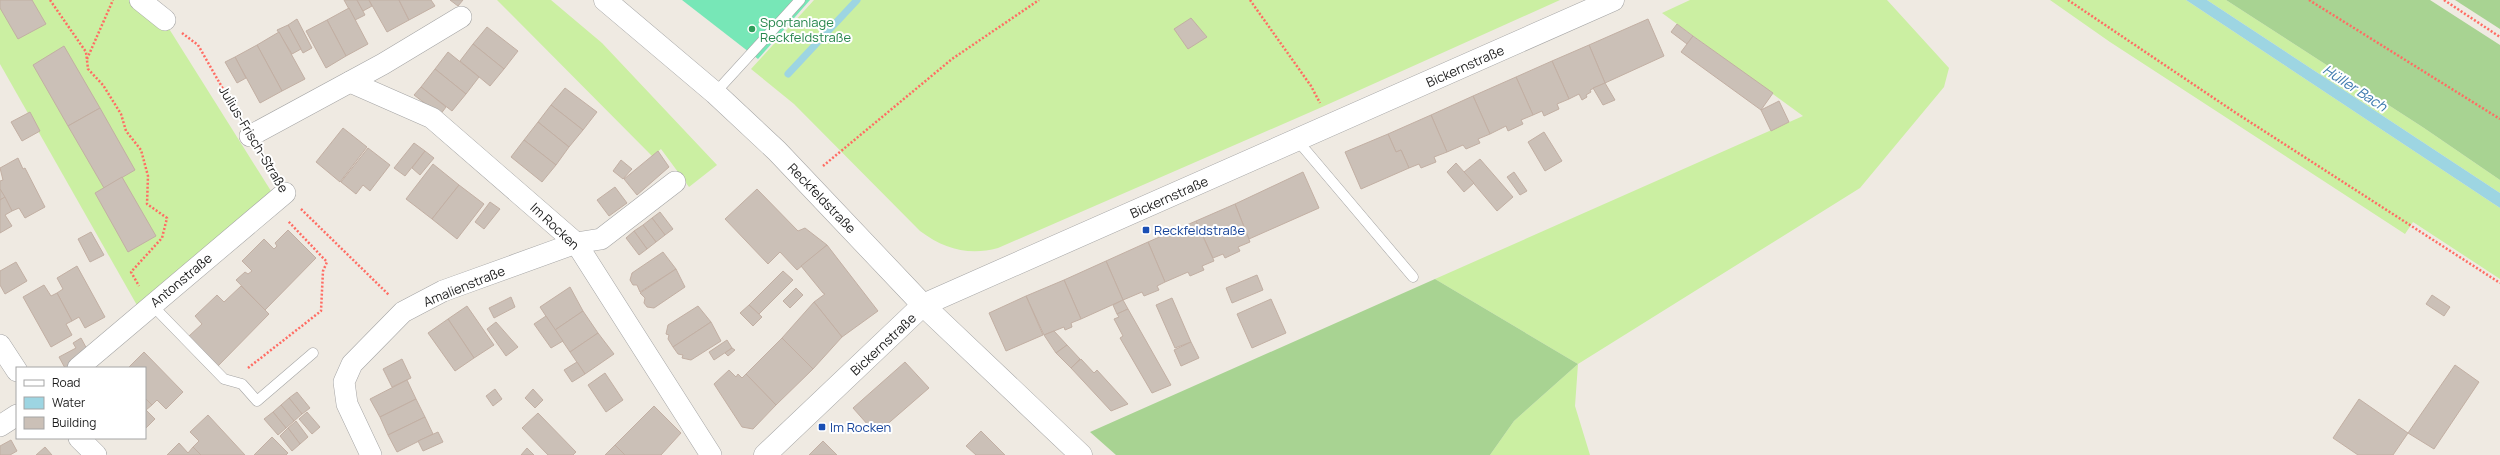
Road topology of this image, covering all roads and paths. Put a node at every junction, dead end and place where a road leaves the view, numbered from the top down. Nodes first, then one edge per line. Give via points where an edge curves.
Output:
1 (50, 0) edge
2 (113, 0) edge
3 (140, 0) edge
4 (605, 0) edge
5 (800, 0) edge
6 (1039, 0) edge
7 (1250, 0) edge
8 (1613, 0) edge
9 (2068, 0) edge
10 (2309, 0) edge
11 (2444, 0) edge
12 (461, 17) dead end
13 (165, 20) joint
14 (2500, 37) edge
15 (87, 60) junction
16 (350, 82) junction
17 (715, 93) junction
18 (2500, 119) edge
19 (1331, 125) junction
20 (250, 136) junction
21 (1297, 140) junction
22 (806, 180) junction
23 (675, 182) dead end
24 (278, 198) junction
25 (576, 243) junction
26 (1413, 277) dead end
27 (2500, 284) edge
28 (150, 305) junction
29 (924, 305) junction
30 (403, 312) junction
31 (0, 346) edge
32 (312, 353) dead end
33 (79, 367) edge
34 (16, 370) edge
35 (232, 381) junction
36 (16, 416) edge
37 (0, 426) edge
38 (80, 439) edge
39 (96, 455) edge
40 (372, 455) edge
41 (711, 455) edge
42 (765, 455) edge
43 (1082, 455) edge

1 - 15 path via 86,52
2 - 15 path
3 - 13 street
4 - 17 street, Reckfeldstraße
5 - 17 lane
6 - 22 path via 952,59
7 - 19 path via 1311,86
8 - 19 street, Bickernstraße
9 - 27 path via 2236,113
10 - 18 path
11 - 14 path
12 - 16 street
13 - 20 path, Julius-Frisch-Straße via 198,45
15 - 28 path via 88,69 103,86 121,114 126,132 140,150 148,176 146,204 167,218 162,238 131,272
16 - 20 street
16 - 25 street, Im Rocken via 432,118
17 - 22 street, Reckfeldstraße
19 - 21 street, Bickernstraße
20 - 24 path, Julius-Frisch-Straße
21 - 26 lane
21 - 29 street, Bickernstraße
22 - 29 street, Reckfeldstraße
23 - 25 street, Amalienstraße via 601,238
24 - 28 street, Antonstraße
24 - 30 path, Julius-Frisch-Straße
24 - 35 path via 327,262 323,271 321,311
25 - 30 street, Amalienstraße via 443,291
25 - 41 street, Im Rocken
28 - 33 street, Antonstraße
28 - 35 lane via 224,379
29 - 42 street, Bickernstraße
29 - 43 street, Reckfeldstraße
30 - 40 street, Amalienstraße via 352,364 344,382 347,404
31 - 34 street
32 - 35 lane via 257,401 242,384
36 - 37 street
38 - 39 street

